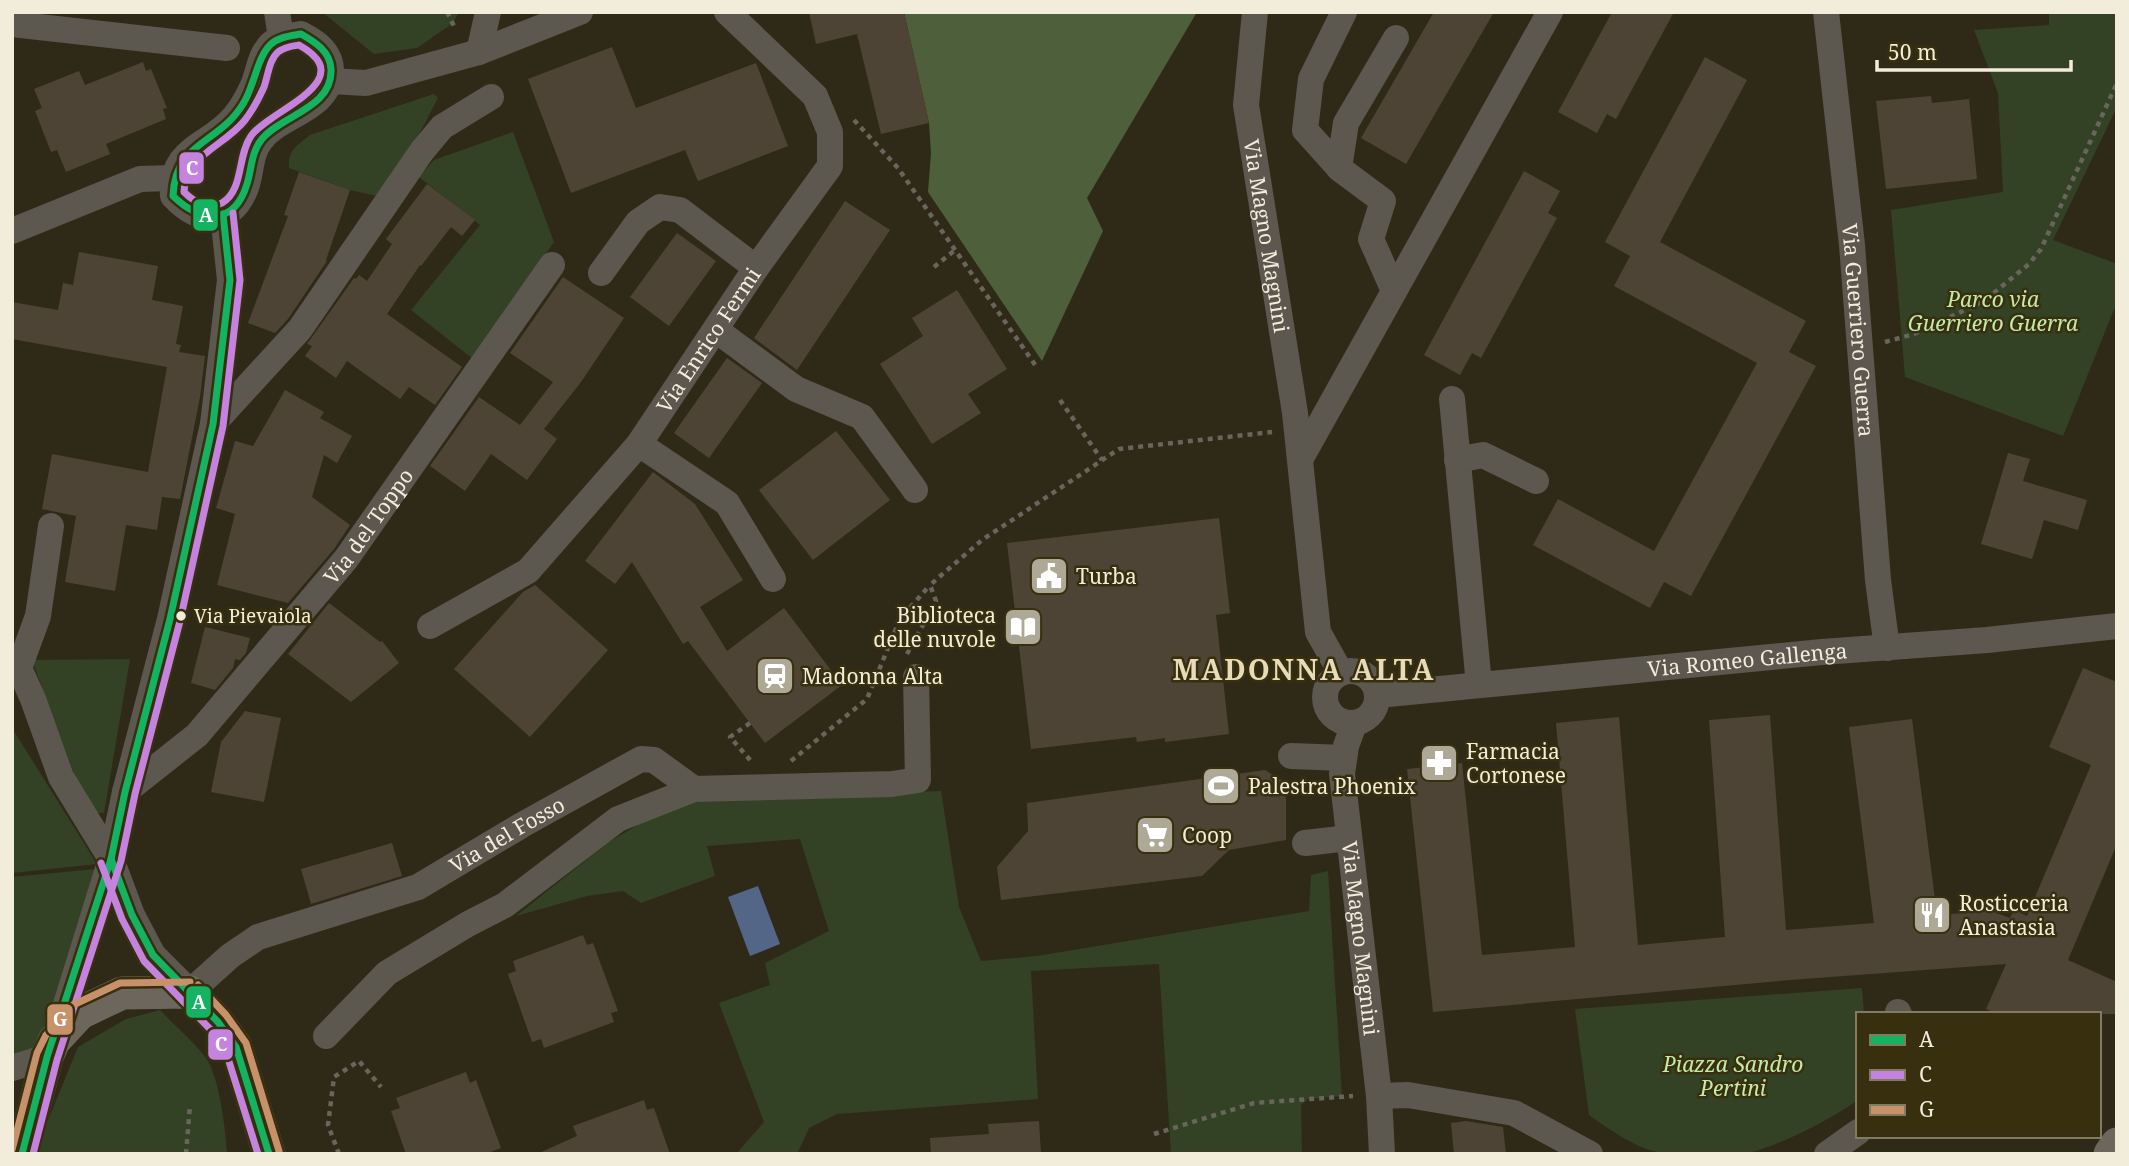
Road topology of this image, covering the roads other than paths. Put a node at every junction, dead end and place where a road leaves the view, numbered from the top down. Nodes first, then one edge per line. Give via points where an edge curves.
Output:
1 (488, 12) edge
2 (580, 12) edge
3 (727, 12) edge
4 (1255, 12) edge
5 (1343, 12) edge
6 (1550, 12) edge
7 (1826, 12) edge
8 (12, 24) edge
9 (279, 25) edge
10 (1396, 38) dead end
11 (227, 48) dead end
12 (479, 52) junction
13 (330, 81) junction
14 (491, 97) dead end
15 (1339, 168) junction
16 (172, 178) junction
17 (223, 214) junction
18 (12, 231) edge
19 (552, 265) dead end
20 (756, 268) junction
21 (601, 273) dead end
22 (1394, 291) junction
23 (716, 330) junction
24 (1452, 399) dead end
25 (213, 424) junction
26 (639, 444) junction
27 (1301, 458) junction
28 (1457, 460) junction
29 (1535, 481) dead end
30 (915, 489) dead end
31 (51, 526) dead end
32 (773, 579) dead end
33 (430, 626) dead end
34 (2117, 626) edge
35 (1887, 648) junction
36 (15, 669) edge
37 (1341, 673) junction
38 (916, 677) road end
39 (1479, 685) junction
40 (1378, 695) junction
41 (1354, 724) junction
42 (1291, 756) dead end
43 (1344, 758) junction
44 (694, 789) junction
45 (125, 792) junction
46 (1349, 838) junction
47 (1305, 843) dead end
48 (111, 859) junction
49 (190, 992) junction
50 (326, 1037) dead end
51 (29, 1056) edge
52 (1379, 1096) junction
53 (1856, 1133) edge
54 (2117, 1144) edge
55 (22, 1154) edge
56 (269, 1154) edge
57 (1382, 1154) edge
58 (1590, 1154) edge
59 (1827, 1154) edge
60 (2110, 1154) edge

1 - 12 street
2 - 12 street
3 - 20 street, Via Enrico Fermi via 815,96 830,132 830,166
4 - 27 street, Via Magno Magnini via 1246,105
5 - 15 street via 1311,79 1305,130
6 - 22 street
7 - 35 street, Via Guerriero Guerra via 1852,245
8 - 11 street
9 - 13 street via 317,42 332,64
9 - 16 street via 244,106 182,159
10 - 15 street via 1346,123
12 - 13 street via 366,83
13 - 17 street via 326,92 308,108 276,124 260,141 251,157 246,189
14 - 25 street via 442,127 300,329
15 - 22 street via 1383,201 1371,239
16 - 17 street via 173,196 186,210 206,218
16 - 18 street via 140,179
17 - 25 street via 230,280
19 - 45 street, Via del Toppo via 346,559 197,735
20 - 21 street via 680,210 660,207 638,222
20 - 23 street, Via Enrico Fermi
22 - 27 street
23 - 26 street, Via Enrico Fermi
23 - 30 street via 796,388 862,417
24 - 28 street
25 - 45 street via 170,619
26 - 32 street via 727,503
26 - 33 street, Via Enrico Fermi via 528,571
27 - 37 street, Via Magno Magnini via 1318,632
28 - 29 street via 1483,455
28 - 39 street
31 - 36 street via 38,616
34 - 35 street, Via Romeo Gallenga
35 - 39 street, Via Romeo Gallenga
36 - 48 street via 33,699 61,777
37 - 40 street via 1365,675
37 - 41 street via 1328,686 1326,704 1336,719
38 - 44 street via 918,780
39 - 40 street, Via Romeo Gallenga
40 - 41 street, Via Magno Magnini via 1369,717
41 - 43 street, Via Magno Magnini
42 - 43 street
43 - 46 street, Via Magno Magnini
44 - 49 street, Via del Fosso via 654,760 641,759 418,887 246,943
44 - 50 street via 618,819 505,905 387,973
45 - 48 street
46 - 47 street
46 - 52 street, Via Magno Magnini
48 - 49 street via 153,955
48 - 51 street
49 - 51 main road via 122,993 80,1013
49 - 56 main road via 236,1047
51 - 55 main road
52 - 57 street, Via Magno Magnini
52 - 58 street via 1408,1096 1514,1113
53 - 59 street
54 - 60 main road

